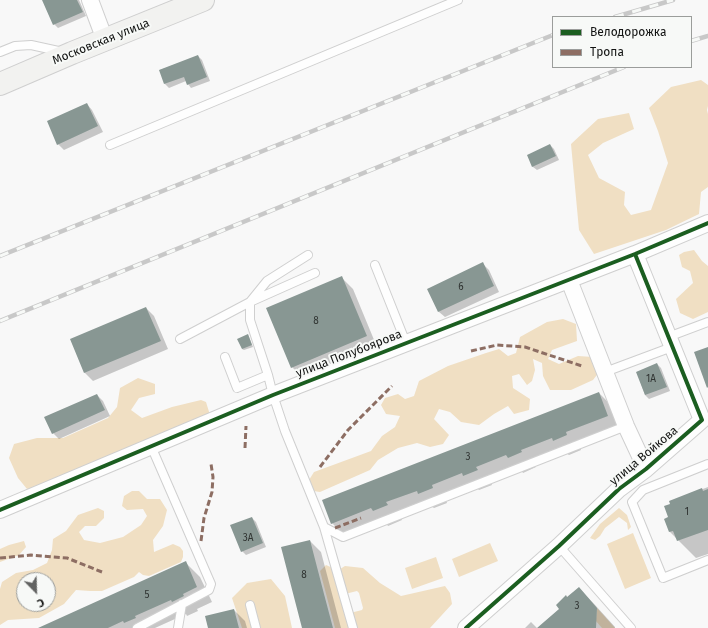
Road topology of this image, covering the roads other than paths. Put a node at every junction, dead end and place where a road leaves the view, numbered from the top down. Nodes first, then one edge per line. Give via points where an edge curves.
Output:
1 (90, 0) edge
2 (203, 0) edge
3 (458, 0) edge
4 (105, 40) junction
5 (0, 52) edge
6 (72, 53) junction
7 (0, 84) edge
8 (110, 145) dead end
9 (708, 223) edge
10 (635, 254) junction
11 (308, 255) dead end
12 (375, 265) dead end
13 (315, 273) dead end
14 (569, 280) junction
15 (250, 302) junction
16 (708, 322) edge
17 (180, 339) dead end
18 (670, 342) junction
19 (406, 343) junction
20 (225, 357) dead end
21 (605, 372) junction
22 (268, 375) junction
23 (272, 395) junction
24 (626, 426) junction
25 (152, 446) junction
26 (708, 464) edge
27 (646, 469) junction
28 (0, 510) edge
29 (324, 527) junction
30 (559, 546) junction
31 (708, 560) edge
32 (182, 604) junction
33 (250, 606) dead end
34 (137, 628) edge
35 (178, 628) edge
36 (256, 628) edge
37 (353, 628) edge
38 (466, 628) edge
39 (630, 628) edge

1 - 4 street
2 - 4 main road, Московская улица
3 - 8 lane
4 - 6 main road, Московская улица
5 - 6 lane via 15,46 31,45
6 - 7 main road, Московская улица
9 - 10 street, улица Полубоярова
10 - 14 street, улица Полубоярова
10 - 18 street, улица Войкова
11 - 15 lane via 267,281
12 - 19 lane
13 - 15 lane
14 - 19 street, улица Полубоярова
14 - 21 street, улица Войкова
15 - 17 lane
15 - 22 lane via 250,320
16 - 18 lane
18 - 21 lane
18 - 27 street, улица Войкова via 702,420
19 - 23 street, улица Полубоярова
20 - 22 lane via 237,388
21 - 24 street, улица Войкова
22 - 23 lane
23 - 25 street, улица Полубоярова
23 - 29 lane
24 - 27 street, улица Войкова
24 - 29 lane via 343,537
25 - 28 street, улица Полубоярова
25 - 32 lane via 211,584 209,590
26 - 31 lane via 643,490 632,502 663,578
27 - 30 street, улица Войкова via 619,489
29 - 37 lane
30 - 38 street, улица Войкова
30 - 39 lane
32 - 34 lane
32 - 35 lane
33 - 36 lane

